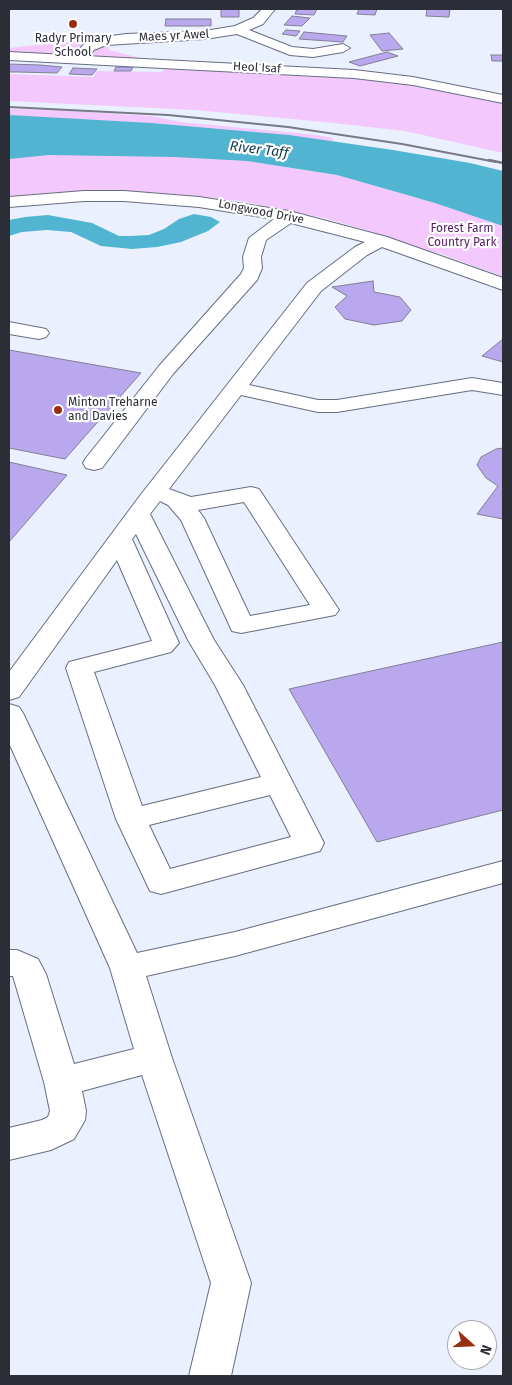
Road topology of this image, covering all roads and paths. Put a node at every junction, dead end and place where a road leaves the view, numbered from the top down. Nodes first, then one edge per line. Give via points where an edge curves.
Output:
1 (269, 9) edge
2 (238, 30) junction
3 (343, 48) dead end
4 (9, 56) edge
5 (78, 60) junction
6 (503, 99) edge
7 (9, 202) edge
8 (289, 216) junction
9 (381, 241) junction
10 (503, 284) edge
11 (9, 328) edge
12 (39, 333) dead end
13 (236, 388) junction
14 (503, 389) edge
15 (94, 462) dead end
16 (157, 502) junction
17 (120, 539) junction
18 (9, 691) edge
19 (9, 713) edge
20 (279, 783) junction
21 (131, 819) junction
22 (503, 872) edge
23 (9, 963) edge
24 (127, 968) junction
25 (154, 1058) junction
26 (62, 1082) junction
27 (9, 1144) edge
28 (210, 1376) edge

1 - 2 street, Maes yr Awel via 258,21
2 - 3 street via 290,51 313,53
2 - 5 street, Maes yr Awel via 103,41 90,46
4 - 5 street, Heol Isaf
5 - 6 street, Heol Isaf via 361,74
7 - 8 street, Longwood Drive via 84,196 144,197 232,206
8 - 9 street, Longwood Drive
8 - 15 street via 258,238 250,276 166,370
9 - 10 street, Longwood Drive
9 - 13 street via 361,251 314,287
11 - 12 street
13 - 14 street via 318,406 337,406 472,384
13 - 16 street
16 - 16 street via 189,504 251,494 326,610 241,625 192,518
16 - 17 street
16 - 20 street via 200,640 229,685
17 - 18 street
17 - 21 street via 166,643 79,668
19 - 24 street
20 - 21 street
20 - 21 street via 308,843 161,883
22 - 24 street via 234,944
23 - 26 street via 17,963 29,974
24 - 25 street
25 - 26 street
25 - 28 street via 231,1283
26 - 27 street via 68,1111 67,1120 61,1128 51,1134

